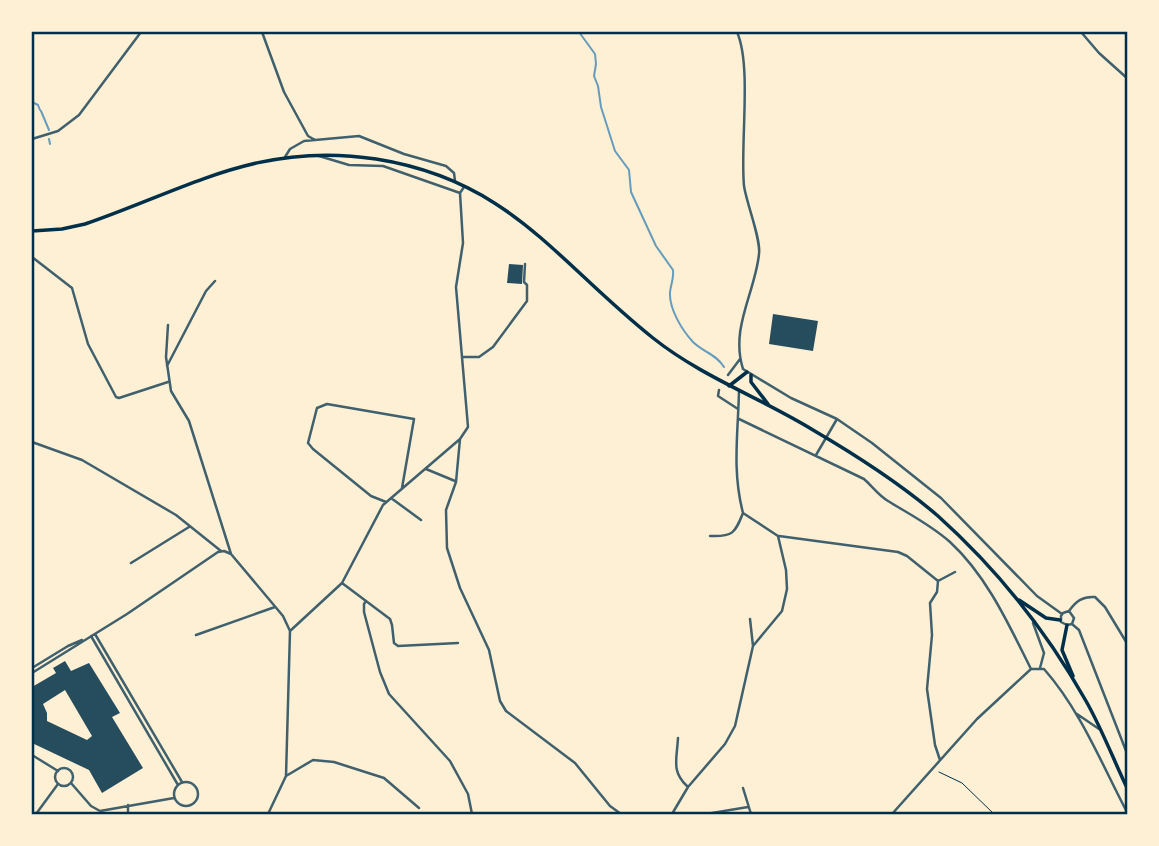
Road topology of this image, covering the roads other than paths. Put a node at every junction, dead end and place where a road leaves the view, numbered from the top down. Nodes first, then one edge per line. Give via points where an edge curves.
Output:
1 (141, 32) edge
2 (262, 32) edge
3 (737, 32) edge
4 (1081, 32) edge
5 (1128, 79) edge
6 (32, 139) edge
7 (315, 140) junction
8 (317, 155) junction
9 (285, 157) junction
10 (455, 181) junction
11 (465, 185) junction
12 (460, 193) junction
13 (32, 231) edge
14 (32, 257) edge
15 (525, 264) dead end
16 (215, 281) dead end
17 (169, 325) dead end
18 (461, 357) junction
19 (740, 359) junction
20 (167, 366) junction
21 (749, 373) junction
22 (728, 375) dead end
23 (169, 381) junction
24 (729, 386) junction
25 (719, 390) dead end
26 (740, 391) junction
27 (772, 408) junction
28 (738, 409) junction
29 (739, 419) junction
30 (837, 419) junction
31 (460, 439) junction
32 (32, 442) edge
33 (815, 456) junction
34 (426, 468) junction
35 (456, 482) junction
36 (401, 489) junction
37 (391, 498) junction
38 (386, 502) junction
39 (743, 513) junction
40 (421, 520) dead end
41 (189, 527) junction
42 (710, 536) dead end
43 (778, 536) junction
44 (220, 551) junction
45 (231, 554) junction
46 (131, 563) dead end
47 (955, 572) dead end
48 (938, 581) junction
49 (342, 583) junction
50 (1017, 600) junction
51 (366, 601) junction
52 (275, 607) junction
53 (1069, 611) junction
54 (1062, 614) junction
55 (750, 619) dead end
56 (1032, 620) junction
57 (1060, 620) junction
58 (1070, 624) junction
59 (290, 631) junction
60 (95, 633) junction
61 (196, 635) dead end
62 (91, 636) junction
63 (85, 639) junction
64 (458, 643) dead end
65 (1128, 645) edge
66 (753, 646) junction
67 (32, 668) edge
68 (1031, 668) junction
69 (1040, 668) junction
70 (32, 673) edge
71 (1074, 681) junction
72 (1074, 712) junction
73 (1099, 729) junction
74 (678, 738) dead end
75 (32, 755) edge
76 (1128, 755) edge
77 (940, 760) junction
78 (58, 771) junction
79 (286, 776) junction
80 (71, 783) junction
81 (180, 783) junction
82 (58, 784) junction
83 (688, 787) junction
84 (743, 788) dead end
85 (1128, 790) edge
86 (174, 798) junction
87 (128, 805) junction
88 (748, 807) junction
89 (419, 808) dead end
90 (36, 814) edge
91 (128, 814) edge
92 (268, 814) edge
93 (472, 814) edge
94 (621, 814) edge
95 (672, 814) edge
96 (706, 814) edge
97 (751, 814) edge
98 (892, 814) edge
99 (1128, 814) edge

1 - 6 street via 79,115 58,131
2 - 7 street via 284,92 308,136
3 - 19 street via 743,67 744,185 760,247 743,311
4 - 5 street
7 - 9 street via 296,144
7 - 10 street via 359,136 446,166
8 - 9 highway
8 - 10 highway via 376,159
8 - 12 street via 349,165 383,166
9 - 13 highway via 220,172 85,224
10 - 11 highway
11 - 12 street
11 - 24 highway via 534,230 654,339
12 - 18 street via 463,239 456,280
14 - 23 street via 72,288 88,344 116,397
15 - 18 street via 527,301 493,347 479,357
16 - 20 street
17 - 20 street
18 - 31 street via 469,421
19 - 21 street
19 - 22 street
20 - 23 street
21 - 24 highway
21 - 27 highway
21 - 30 street
23 - 45 street via 189,421
24 - 26 highway
25 - 28 street via 718,396
26 - 27 highway
26 - 28 street
27 - 50 highway via 845,449 934,513
28 - 29 street
29 - 33 street
29 - 39 street via 736,484
30 - 33 street
30 - 54 street via 941,498 1029,589
31 - 34 street
31 - 35 street
32 - 41 street via 82,460
33 - 68 street via 864,479 950,542 970,562 998,604
34 - 35 street
34 - 36 street
35 - 94 street via 446,510 447,548 489,650 502,707 575,763
36 - 37 street
36 - 38 street via 414,419 327,404 317,408 308,443 371,496
37 - 38 street
37 - 40 street
38 - 49 street
39 - 42 street via 733,534
39 - 43 street
41 - 44 street
41 - 46 street
43 - 48 street via 898,552
43 - 66 street via 786,570 784,604
44 - 45 street
44 - 60 street
45 - 52 street
47 - 48 street
48 - 77 street via 930,603 927,689
49 - 51 street
49 - 59 street
50 - 56 highway
50 - 57 highway via 1046,618
51 - 64 street via 390,620 398,646
51 - 93 street via 364,612 389,694 450,761 468,794
52 - 59 street
52 - 61 street
53 - 54 street
53 - 58 street via 1074,618
53 - 65 street via 1074,603 1096,597
54 - 57 street
55 - 66 street
56 - 69 street via 1044,653
56 - 71 highway
57 - 58 street
58 - 71 highway via 1062,650
58 - 76 street via 1079,630
59 - 79 street
60 - 62 street
60 - 81 street
62 - 63 street
62 - 81 street
63 - 67 street
63 - 70 street
66 - 83 street via 735,726
68 - 69 street
68 - 77 street
69 - 72 street via 1062,689
71 - 73 highway
72 - 73 street
72 - 99 street
73 - 85 highway
74 - 83 street via 676,771
75 - 78 street
77 - 98 street
78 - 80 street via 70,770
78 - 82 street
79 - 89 street via 306,762 324,760 384,778
79 - 92 street
80 - 82 street
80 - 87 street via 100,811
81 - 86 street
81 - 86 street via 194,785 198,797 195,803 183,806
82 - 90 street
83 - 95 street
84 - 88 street
86 - 87 street
87 - 91 street
88 - 96 street
88 - 97 street

